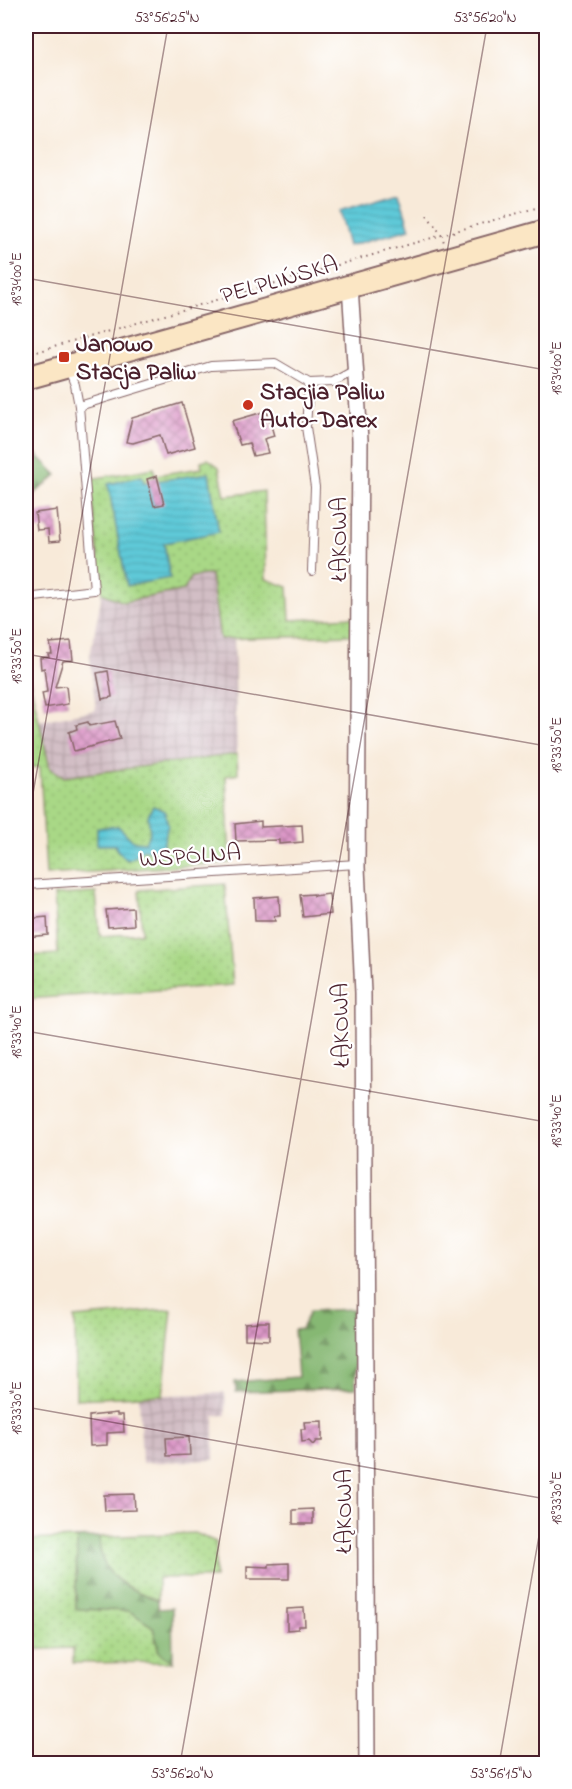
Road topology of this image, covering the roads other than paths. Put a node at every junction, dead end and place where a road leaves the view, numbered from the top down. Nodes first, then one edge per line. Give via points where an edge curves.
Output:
1 (546, 231) edge
2 (350, 286) junction
3 (68, 367) junction
4 (355, 370) junction
5 (26, 378) edge
6 (309, 383) junction
7 (79, 406) junction
8 (312, 571) dead end
9 (26, 598) edge
10 (357, 864) junction
11 (26, 885) edge
12 (367, 1764) edge

1 - 2 main road, PELPLIŃSKA
2 - 3 main road, PELPLIŃSKA
2 - 4 street, ŁĄKOWA
3 - 5 main road, PELPLIŃSKA
3 - 7 lane
4 - 6 lane via 333,382
4 - 10 street, ŁĄKOWA via 360,440
6 - 7 lane via 275,363 211,366
6 - 8 lane via 306,427 315,487
7 - 9 lane via 93,590
10 - 11 lane, WSPÓLNA
10 - 12 street, ŁĄKOWA via 363,993

